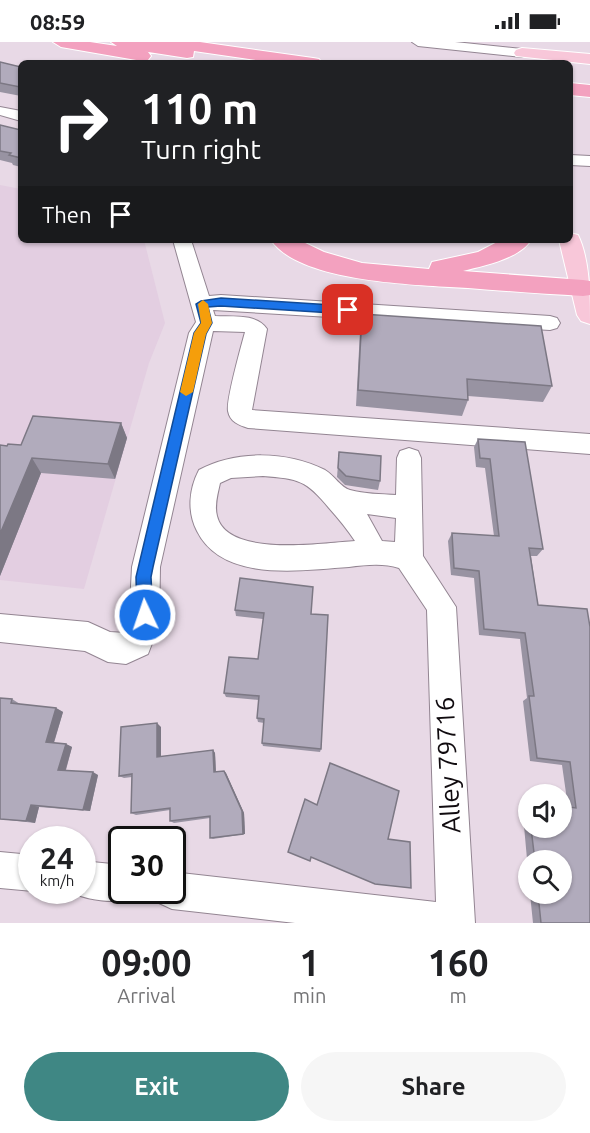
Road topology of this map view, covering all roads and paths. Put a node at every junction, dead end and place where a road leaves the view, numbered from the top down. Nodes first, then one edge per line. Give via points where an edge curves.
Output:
1 (61, 42) edge
2 (97, 42) edge
3 (119, 42) edge
4 (164, 42) edge
5 (419, 42) edge
6 (522, 53) edge
7 (590, 58) edge
8 (165, 60) edge
9 (207, 60) edge
10 (235, 60) edge
11 (292, 60) edge
12 (573, 89) edge
13 (590, 91) edge
14 (573, 101) edge
15 (590, 103) edge
16 (0, 111) edge
17 (18, 115) edge
18 (573, 160) edge
19 (590, 161) edge
20 (183, 243) edge
21 (288, 243) edge
22 (514, 243) edge
23 (571, 243) edge
24 (398, 276) junction
25 (583, 288) junction
26 (204, 314) junction
27 (590, 315) edge
28 (550, 323) dead end
29 (590, 444) edge
30 (409, 458) dead end
31 (338, 500) junction
32 (410, 508) junction
33 (369, 553) junction
34 (409, 559) junction
35 (0, 628) edge
36 (0, 870) edge
37 (18, 872) edge
38 (186, 892) edge
39 (456, 923) edge

1 - 8 highway
2 - 9 highway
3 - 10 highway
4 - 11 highway
5 - 6 street
6 - 7 main road
12 - 13 highway
14 - 15 highway
16 - 17 street
18 - 19 street
20 - 26 street
21 - 24 highway via 333,264
22 - 24 highway via 475,262
23 - 25 main road
24 - 25 highway
25 - 27 main road
26 - 28 street via 221,302
26 - 29 street via 256,329 239,409 248,419
26 - 35 street via 146,567 145,615 137,643 126,649 108,647 88,637
30 - 32 street
31 - 32 street
31 - 33 street via 369,540
31 - 33 street via 321,480 307,472 223,468 208,477 204,518 212,536 237,551 315,558
32 - 34 street
33 - 34 street
34 - 39 street, Alley 79716 via 441,607
36 - 37 street
38 - 39 street

